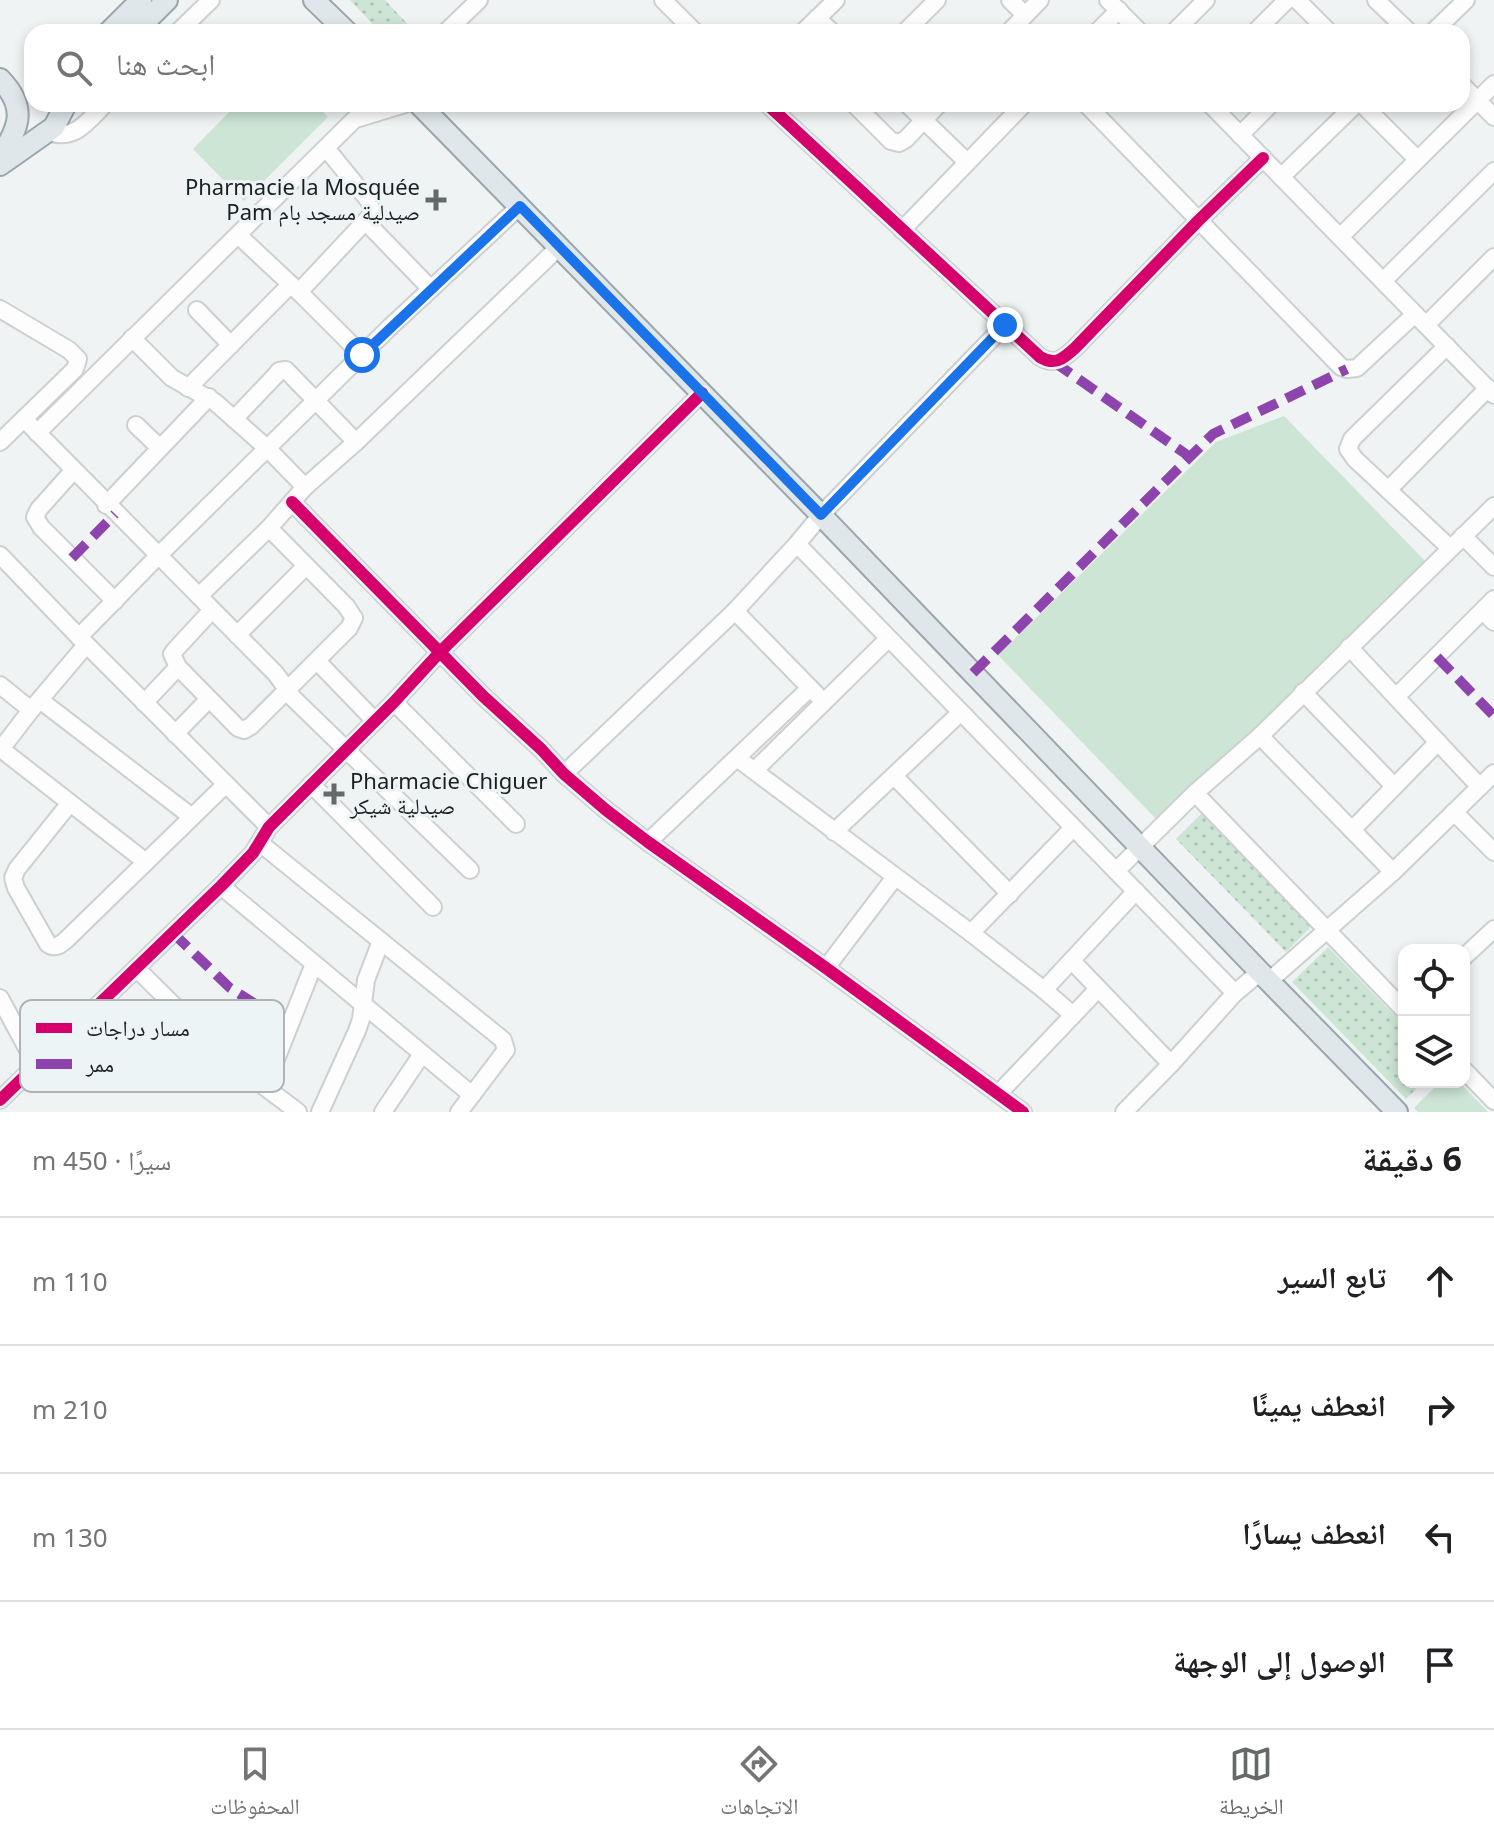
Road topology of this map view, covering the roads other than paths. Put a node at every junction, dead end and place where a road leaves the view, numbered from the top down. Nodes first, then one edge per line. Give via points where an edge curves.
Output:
1 (141, 0) edge
2 (167, 0) edge
3 (211, 0) edge
4 (314, 0) edge
5 (479, 0) edge
6 (663, 0) edge
7 (937, 0) edge
8 (1010, 0) edge
9 (1040, 0) edge
10 (1206, 0) edge
11 (1287, 0) edge
12 (1297, 0) edge
13 (1377, 0) edge
14 (1466, 0) edge
15 (832, 1) edge
16 (1112, 3) edge
17 (1025, 15) junction
18 (817, 18) junction
19 (117, 24) edge
20 (143, 24) edge
21 (186, 24) edge
22 (339, 24) edge
23 (454, 24) edge
24 (687, 24) edge
25 (811, 24) edge
26 (823, 24) edge
27 (913, 24) edge
28 (1017, 24) edge
29 (1101, 24) edge
30 (1132, 24) edge
31 (1182, 24) edge
32 (1263, 24) edge
33 (1321, 24) edge
34 (1401, 24) edge
35 (1441, 24) edge
36 (0, 80) edge
37 (1494, 84) edge
38 (1470, 92) edge
39 (1478, 100) junction
40 (24, 104) edge
41 (1470, 108) edge
42 (25, 112) edge
43 (96, 112) edge
44 (363, 112) edge
45 (379, 112) edge
46 (427, 112) edge
47 (776, 112) edge
48 (863, 112) edge
49 (916, 112) edge
50 (932, 112) edge
51 (1016, 112) edge
52 (1094, 112) edge
53 (1218, 112) edge
54 (1263, 112) edge
55 (1350, 112) edge
56 (1367, 112) edge
57 (1466, 112) edge
58 (1494, 117) edge
59 (54, 119) edge
60 (357, 119) junction
61 (924, 120) junction
62 (1240, 135) junction
63 (326, 148) junction
64 (0, 157) edge
65 (1263, 158) junction
66 (1417, 159) junction
67 (967, 162) junction
68 (0, 165) edge
69 (1494, 171) edge
70 (1281, 177) junction
71 (520, 206) junction
72 (1198, 221) junction
73 (366, 222) junction
74 (902, 230) junction
75 (238, 235) junction
76 (1340, 237) junction
77 (559, 247) junction
78 (1494, 257) edge
79 (1383, 281) junction
80 (295, 288) junction
81 (431, 289) junction
82 (0, 309) edge
83 (197, 310) dead end
84 (1420, 319) junction
85 (1005, 325) junction
86 (132, 338) junction
87 (231, 345) junction
88 (1447, 346) junction
89 (362, 355) junction
90 (188, 388) junction
91 (1491, 391) edge
92 (702, 393) junction
93 (209, 397) junction
94 (317, 401) junction
95 (24, 419) junction
96 (234, 419) junction
97 (136, 425) dead end
98 (37, 433) junction
99 (0, 442) edge
100 (356, 442) junction
101 (160, 448) junction
102 (268, 449) junction
103 (73, 471) junction
104 (305, 487) junction
105 (1388, 490) junction
106 (292, 502) junction
107 (106, 505) junction
108 (1494, 506) edge
109 (821, 515) junction
110 (269, 528) junction
111 (1463, 536) junction
112 (797, 544) junction
113 (1450, 548) junction
114 (0, 555) edge
115 (158, 556) junction
116 (306, 566) junction
117 (1494, 567) edge
118 (199, 596) junction
119 (115, 601) junction
120 (212, 610) junction
121 (735, 611) junction
122 (1490, 611) edge
123 (237, 635) junction
124 (888, 639) junction
125 (82, 641) junction
126 (1349, 647) junction
127 (440, 652) junction
128 (317, 661) junction
129 (178, 667) junction
130 (0, 685) edge
131 (810, 688) junction
132 (286, 690) junction
133 (1303, 692) junction
134 (1396, 697) junction
135 (209, 699) junction
136 (394, 702) junction
137 (824, 702) junction
138 (144, 703) junction
139 (35, 705) junction
140 (960, 713) junction
141 (375, 721) junction
142 (175, 734) junction
143 (1260, 736) junction
144 (1438, 742) junction
145 (0, 749) edge
146 (345, 750) junction
147 (737, 758) junction
148 (755, 770) junction
149 (1494, 773) edge
150 (564, 774) junction
151 (894, 776) junction
152 (226, 784) junction
153 (311, 784) junction
154 (1394, 786) junction
155 (1480, 787) junction
156 (1195, 793) junction
157 (70, 803) junction
158 (1454, 812) junction
159 (192, 817) junction
160 (516, 824) dead end
161 (269, 827) junction
162 (1073, 828) junction
163 (1352, 830) junction
164 (834, 832) junction
165 (648, 842) junction
166 (260, 843) junction
167 (1141, 847) junction
168 (1494, 852) edge
169 (146, 862) junction
170 (470, 870) dead end
171 (1116, 871) junction
172 (1393, 872) junction
173 (895, 877) junction
174 (221, 886) junction
175 (1136, 891) junction
176 (1010, 894) junction
177 (433, 907) dead end
178 (1326, 930) junction
179 (971, 933) junction
180 (1493, 933) edge
181 (381, 941) junction
182 (1470, 952) edge
183 (1072, 961) junction
184 (314, 964) junction
185 (826, 968) junction
186 (137, 969) junction
187 (1264, 977) junction
188 (1098, 989) junction
189 (1044, 990) junction
190 (1235, 993) junction
191 (0, 998) edge
192 (104, 1000) edge
193 (168, 1000) edge
194 (1398, 1004) edge
195 (362, 1005) junction
196 (1073, 1015) junction
197 (20, 1035) edge
198 (284, 1039) edge
199 (422, 1054) junction
200 (1171, 1064) junction
201 (1470, 1076) edge
202 (20, 1081) edge
203 (272, 1092) edge
204 (998, 1094) junction
205 (472, 1095) junction
206 (0, 1100) edge
207 (1494, 1101) edge
208 (298, 1112) edge
209 (320, 1112) edge
210 (383, 1112) edge
211 (459, 1112) edge
212 (1023, 1112) edge
213 (1124, 1112) edge
214 (1397, 1112) edge

1 - 19 main road
2 - 20 main road
3 - 21 street
4 - 22 main road
5 - 23 street
6 - 24 street
7 - 27 street
8 - 17 street
9 - 17 street
10 - 31 street
11 - 32 street
12 - 33 street
13 - 34 street
14 - 35 street
15 - 18 street
16 - 29 street
16 - 30 street
17 - 28 street
18 - 25 street
18 - 26 street
36 - 40 main road
37 - 39 street
38 - 39 street
39 - 41 street
39 - 58 street
40 - 64 main road
42 - 59 main road via 27,132 34,135
43 - 59 street via 75,132 57,135
44 - 60 street
45 - 60 street
46 - 71 main road
47 - 74 street
48 - 61 street via 899,143
49 - 61 street
50 - 61 street
51 - 67 street
52 - 72 street
53 - 62 street
54 - 62 street
55 - 70 street
56 - 66 street
57 - 66 street
59 - 68 main road
60 - 63 street
61 - 67 street
62 - 65 street
63 - 73 street via 369,201 373,213
63 - 75 street
65 - 70 street
65 - 72 street
66 - 76 street
67 - 74 street
69 - 79 street
70 - 76 street
71 - 77 main road
71 - 81 street
72 - 84 street via 1341,367 1357,368
72 - 85 street via 1060,360 1040,357
73 - 80 street
73 - 81 street
74 - 85 street
75 - 80 street
75 - 86 street
76 - 79 street
77 - 92 main road
77 - 100 street
78 - 84 street
79 - 84 street
80 - 87 street
80 - 89 street
81 - 89 street
82 - 95 street via 78,359 75,369
83 - 87 street
84 - 88 street
85 - 109 street
86 - 90 street
86 - 98 street
87 - 90 street
88 - 91 street
88 - 105 street via 1349,443 1350,454
89 - 94 street
90 - 93 street
91 - 105 street
92 - 109 main road
92 - 127 street
93 - 96 street
93 - 101 street
94 - 96 street via 282,370
94 - 100 street
94 - 102 street
95 - 98 street
95 - 99 street
96 - 102 street
97 - 101 street
98 - 103 street
100 - 104 street
101 - 107 street
102 - 104 street
102 - 115 street
103 - 107 street
103 - 119 street via 35,517
104 - 106 street
105 - 113 street
106 - 110 street
106 - 127 street
107 - 115 street
108 - 111 street
109 - 112 street
109 - 167 main road
110 - 116 street
110 - 118 street
111 - 113 street
111 - 117 street
112 - 121 street
112 - 124 street
113 - 126 street
114 - 125 street
115 - 118 street
115 - 119 street
116 - 123 street
116 - 128 street via 354,618
118 - 120 street
119 - 125 street
120 - 123 street
120 - 129 street via 172,654
121 - 131 street
121 - 150 street
122 - 134 street
123 - 132 street
124 - 137 street
124 - 140 street
125 - 138 street
125 - 139 street
126 - 133 street
126 - 134 street
127 - 136 street
127 - 150 street
128 - 132 street
128 - 141 street
129 - 135 street
129 - 138 street
130 - 139 street
131 - 137 street
131 - 147 street
132 - 135 street via 244,730
132 - 146 street
133 - 143 street
133 - 154 street
134 - 144 street
135 - 142 street
136 - 141 street
136 - 160 street
137 - 148 street
138 - 142 street
139 - 145 street
139 - 159 street
140 - 151 street
140 - 162 street
141 - 146 street
142 - 152 street
143 - 156 street
143 - 163 street
144 - 154 street
144 - 155 street
145 - 157 street
146 - 153 street
146 - 170 street
147 - 148 street
147 - 165 street
148 - 164 street
149 - 155 street
150 - 165 street
151 - 164 street
151 - 176 street
152 - 159 street
152 - 161 street
153 - 161 street
153 - 177 street
154 - 163 street
155 - 158 street
156 - 167 street
156 - 178 street
157 - 169 street
157 - 169 street via 13,878 48,944 61,944
158 - 168 street
158 - 172 street
159 - 169 street
161 - 166 street
162 - 171 street
162 - 176 street
163 - 172 street
164 - 173 street
165 - 185 street
166 - 174 street
166 - 181 street
167 - 171 street
167 - 187 main road
171 - 175 street
172 - 178 street
173 - 179 street
173 - 185 street
174 - 184 street
174 - 186 street
175 - 183 street
175 - 190 street
176 - 179 street
178 - 187 street
178 - 194 street
179 - 189 street
180 - 182 street
181 - 195 street
181 - 205 street via 503,1040 506,1050
183 - 188 street
183 - 189 street
184 - 195 street
184 - 198 street
185 - 204 street
186 - 192 street
186 - 193 street
187 - 190 street
187 - 214 main road
188 - 196 street
188 - 200 street
189 - 196 street
190 - 200 street
191 - 197 street
195 - 199 street
195 - 209 street via 357,1031
196 - 204 street
199 - 205 street
199 - 210 street
200 - 213 street
201 - 207 street
202 - 206 street
203 - 208 street
204 - 212 street
205 - 211 street

